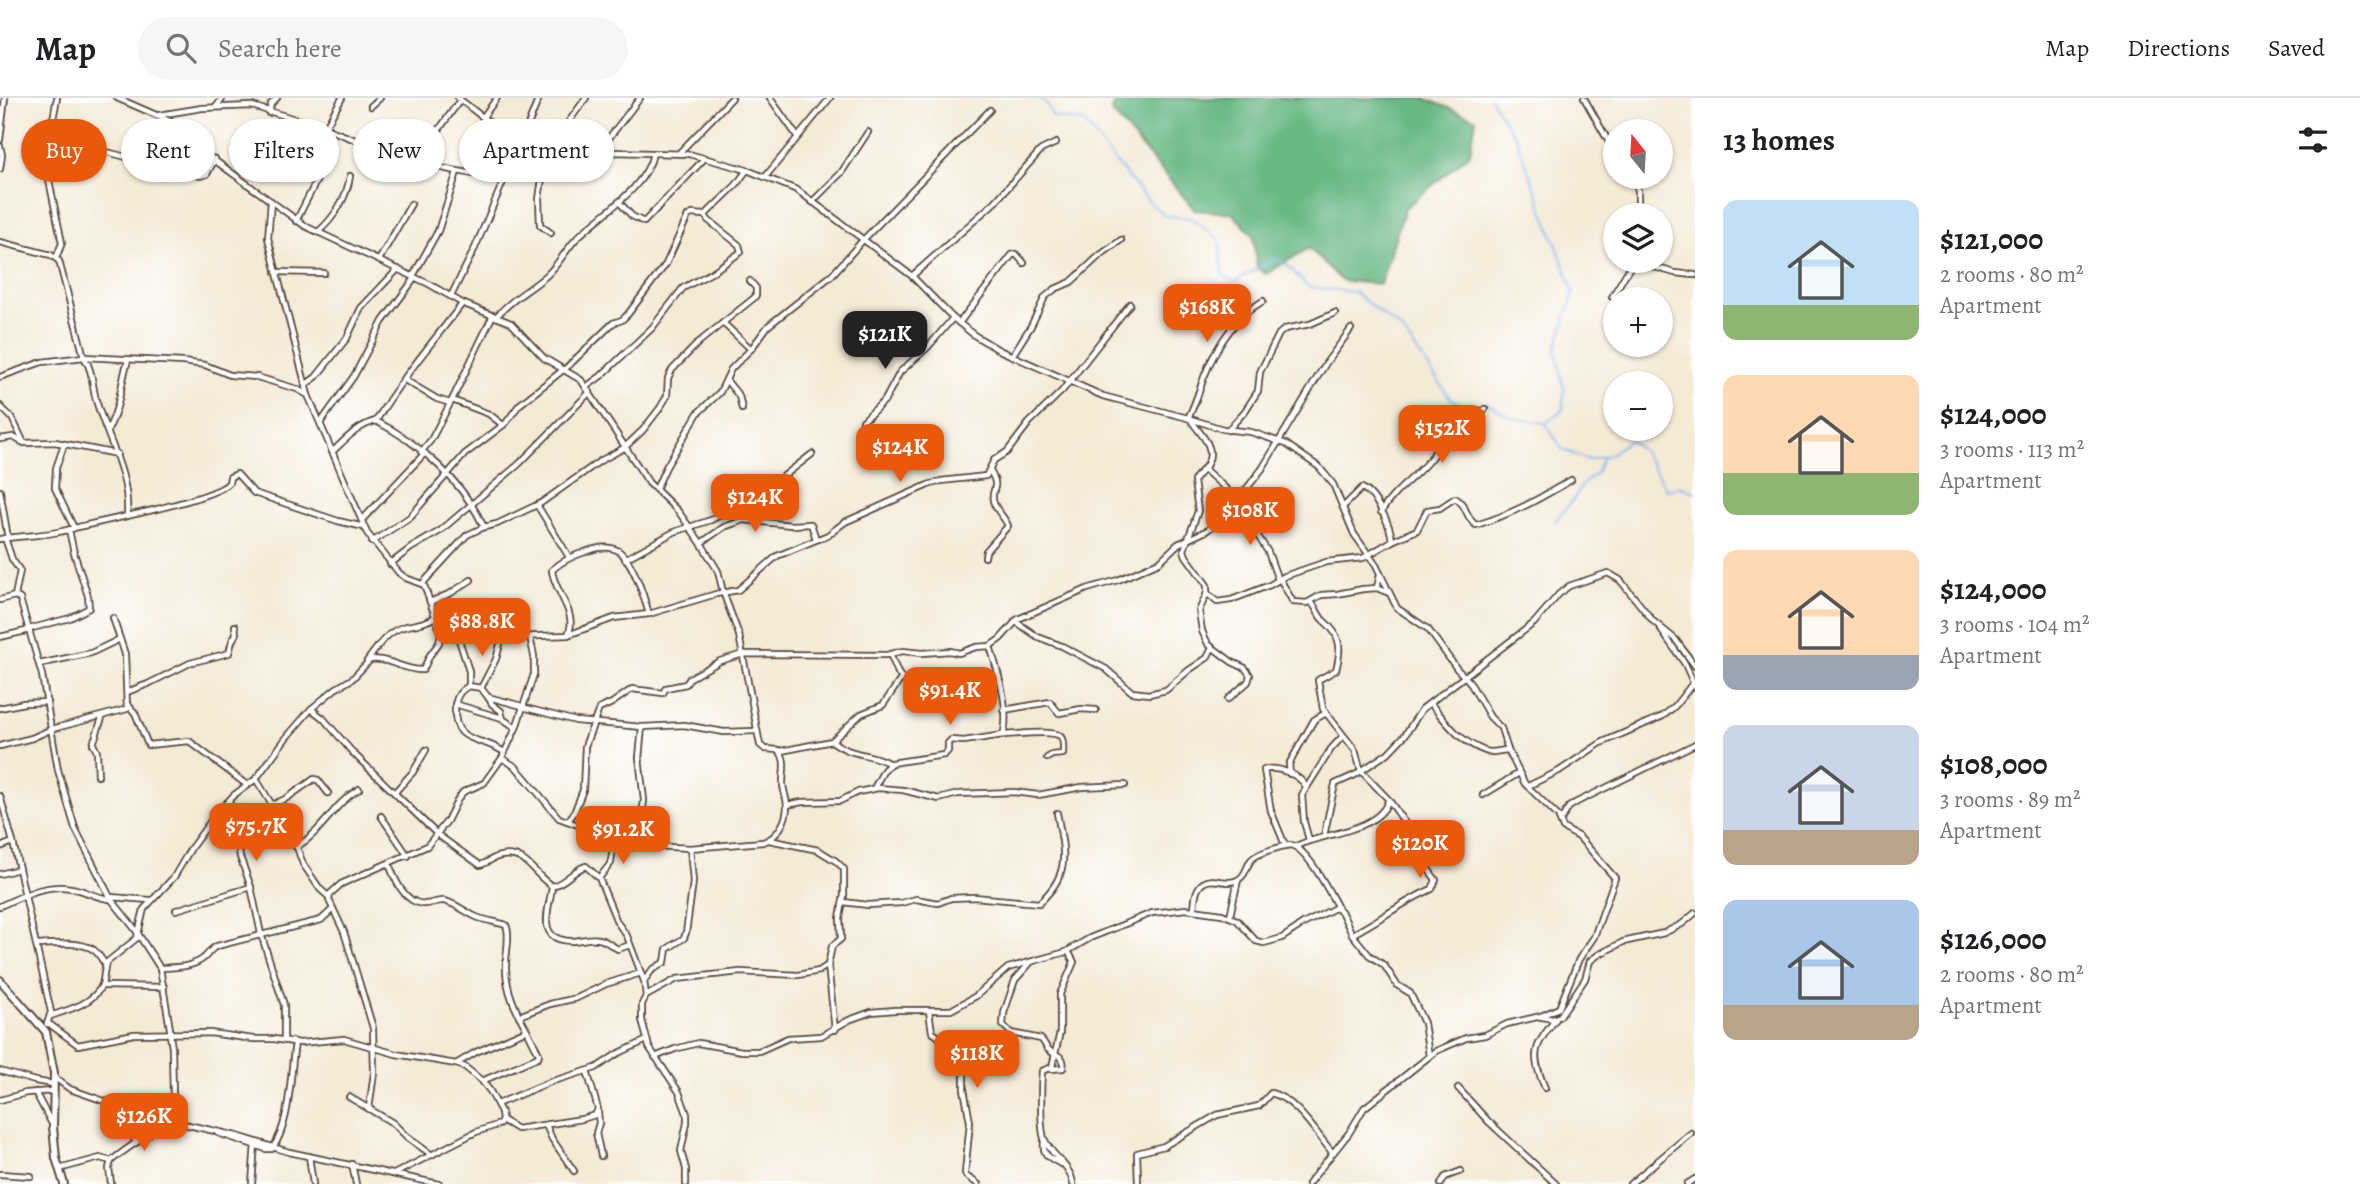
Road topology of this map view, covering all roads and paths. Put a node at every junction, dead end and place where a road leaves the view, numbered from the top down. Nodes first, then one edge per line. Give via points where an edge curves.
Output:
1 (5, 98) edge
2 (57, 98) edge
3 (117, 98) edge
4 (223, 98) edge
5 (277, 98) edge
6 (342, 98) edge
7 (380, 98) edge
8 (496, 98) edge
9 (539, 98) edge
10 (586, 98) edge
11 (640, 98) edge
12 (732, 98) edge
13 (770, 98) edge
14 (830, 98) edge
15 (1584, 98) edge
16 (459, 99) edge
17 (371, 106) dead end
18 (216, 107) junction
19 (990, 110) dead end
20 (269, 113) junction
21 (159, 116) junction
22 (483, 117) junction
23 (53, 119) edge
24 (166, 119) edge
25 (290, 119) edge
26 (333, 119) edge
27 (486, 119) edge
28 (530, 119) edge
29 (572, 119) edge
30 (445, 120) edge
31 (614, 131) edge
32 (868, 132) dead end
33 (1603, 132) edge
34 (797, 136) junction
35 (0, 140) edge
36 (1056, 143) dead end
37 (0, 146) edge
38 (614, 153) edge
39 (653, 153) junction
40 (678, 153) junction
41 (705, 158) junction
42 (215, 159) edge
43 (0, 169) edge
44 (445, 169) edge
45 (747, 170) junction
46 (457, 172) joint
47 (350, 176) dead end
48 (765, 176) junction
49 (50, 182) edge
50 (316, 182) edge
51 (503, 182) edge
52 (540, 182) edge
53 (271, 201) junction
54 (619, 202) junction
55 (813, 202) junction
56 (411, 204) dead end
57 (705, 215) junction
58 (296, 221) junction
59 (318, 232) junction
60 (551, 233) dead end
61 (863, 240) junction
62 (1121, 240) dead end
63 (0, 242) edge
64 (56, 258) junction
65 (379, 260) junction
66 (1024, 263) dead end
67 (398, 269) junction
68 (276, 272) junction
69 (1673, 272) edge
70 (324, 273) dead end
71 (1695, 275) edge
72 (912, 276) junction
73 (414, 277) junction
74 (750, 281) dead end
75 (451, 296) junction
76 (1264, 301) dead end
77 (462, 303) junction
78 (1130, 304) dead end
79 (1335, 313) dead end
80 (494, 316) junction
81 (953, 318) junction
82 (958, 323) junction
83 (723, 324) junction
84 (1351, 329) dead end
85 (751, 349) junction
86 (1012, 356) junction
87 (84, 357) junction
88 (128, 360) junction
89 (563, 370) junction
90 (0, 377) edge
91 (403, 379) junction
92 (726, 380) junction
93 (1070, 382) junction
94 (305, 385) junction
95 (586, 387) junction
96 (590, 392) junction
97 (308, 395) junction
98 (451, 401) junction
99 (0, 406) edge
100 (742, 409) dead end
101 (1485, 409) dead end
102 (1189, 419) junction
103 (321, 422) junction
104 (376, 422) junction
105 (503, 425) junction
106 (1228, 430) junction
107 (108, 431) junction
108 (0, 439) edge
109 (865, 439) dead end
110 (1279, 441) junction
111 (23, 442) junction
112 (64, 445) junction
113 (624, 448) junction
114 (332, 452) junction
115 (423, 453) junction
116 (117, 454) junction
117 (811, 454) dead end
118 (1204, 469) junction
119 (990, 471) junction
120 (447, 473) junction
121 (1571, 480) dead end
122 (656, 489) junction
123 (0, 491) edge
124 (1238, 502) junction
125 (472, 504) junction
126 (537, 505) junction
127 (1343, 507) junction
128 (1381, 512) junction
129 (127, 516) junction
130 (362, 520) junction
131 (364, 527) junction
132 (484, 527) junction
133 (689, 527) junction
134 (72, 529) junction
135 (4, 538) edge
136 (816, 538) junction
137 (1189, 538) junction
138 (1392, 541) junction
139 (372, 542) junction
140 (701, 543) junction
141 (1368, 555) junction
142 (569, 557) junction
143 (985, 557) dead end
144 (625, 559) junction
145 (390, 565) junction
146 (1380, 574) junction
147 (1279, 579) junction
148 (471, 580) dead end
149 (423, 583) junction
150 (1377, 588) junction
151 (723, 592) junction
152 (1207, 593) junction
153 (1389, 593) junction
154 (15, 596) junction
155 (0, 600) edge
156 (1311, 601) junction
157 (430, 602) junction
158 (649, 614) junction
159 (435, 617) junction
160 (113, 618) dead end
161 (1015, 621) junction
162 (235, 626) dead end
163 (440, 626) junction
164 (1658, 627) junction
165 (30, 630) junction
166 (568, 635) junction
167 (0, 637) edge
168 (530, 637) junction
169 (457, 638) junction
170 (502, 638) junction
171 (120, 639) junction
172 (990, 646) junction
173 (1212, 648) junction
174 (743, 654) junction
175 (890, 654) junction
176 (366, 662) junction
177 (39, 664) junction
178 (1695, 666) edge
179 (1464, 677) junction
180 (901, 679) junction
181 (469, 685) junction
182 (1694, 685) edge
183 (481, 688) junction
184 (954, 688) dead end
185 (127, 692) junction
186 (488, 697) junction
187 (1228, 699) dead end
188 (47, 702) junction
189 (1430, 703) junction
190 (455, 704) junction
191 (128, 705) junction
192 (522, 707) junction
193 (0, 708) edge
194 (311, 709) junction
195 (1004, 710) junction
196 (1096, 710) dead end
197 (1326, 713) junction
198 (102, 717) junction
199 (502, 718) junction
200 (594, 722) junction
201 (642, 727) junction
202 (516, 728) junction
203 (51, 729) junction
204 (756, 731) junction
205 (1003, 735) junction
206 (1343, 736) junction
207 (832, 741) junction
208 (1695, 744) edge
209 (0, 746) edge
210 (426, 750) dead end
211 (1508, 750) junction
212 (781, 751) junction
213 (503, 755) junction
214 (1047, 758) dead end
215 (890, 764) junction
216 (1361, 771) junction
217 (1520, 773) junction
218 (1290, 774) junction
219 (97, 776) dead end
220 (256, 779) junction
221 (247, 785) junction
222 (1125, 785) dead end
223 (1528, 786) junction
224 (1306, 787) junction
225 (359, 789) dead end
226 (874, 789) junction
227 (395, 792) junction
228 (328, 793) dead end
229 (1483, 795) dead end
230 (0, 796) edge
231 (1389, 800) junction
232 (229, 802) junction
233 (272, 805) junction
234 (787, 805) junction
235 (1057, 813) dead end
236 (381, 816) dead end
237 (568, 821) junction
238 (1561, 821) junction
239 (438, 835) junction
240 (632, 835) junction
241 (1324, 836) junction
242 (614, 837) junction
243 (769, 840) junction
244 (1309, 840) junction
245 (13, 842) junction
246 (1285, 845) junction
247 (1296, 846) junction
248 (0, 847) edge
249 (296, 847) junction
250 (690, 848) junction
251 (408, 856) junction
252 (388, 864) junction
253 (19, 869) junction
254 (0, 874) edge
255 (599, 878) junction
256 (1238, 879) junction
257 (552, 886) junction
258 (251, 887) junction
259 (25, 894) junction
260 (328, 897) junction
261 (110, 898) junction
262 (151, 901) junction
263 (843, 902) junction
264 (0, 906) edge
265 (333, 908) junction
266 (1338, 908) junction
267 (1194, 909) junction
268 (176, 910) dead end
269 (1695, 914) edge
270 (1230, 916) junction
271 (261, 934) junction
272 (1352, 934) junction
273 (139, 935) junction
274 (37, 945) junction
275 (630, 945) junction
276 (1068, 951) junction
277 (1031, 961) junction
278 (105, 964) junction
279 (828, 965) junction
280 (160, 968) junction
281 (641, 973) junction
282 (0, 980) edge
283 (645, 981) junction
284 (101, 986) junction
285 (164, 987) junction
286 (646, 996) junction
287 (929, 1011) junction
288 (50, 1016) junction
289 (519, 1016) junction
290 (1541, 1016) junction
291 (1557, 1018) junction
292 (46, 1025) junction
293 (527, 1030) junction
294 (835, 1030) junction
295 (170, 1035) junction
296 (284, 1040) junction
297 (647, 1040) junction
298 (295, 1042) junction
299 (374, 1048) junction
300 (1056, 1053) junction
301 (1430, 1056) junction
302 (655, 1057) junction
303 (456, 1064) junction
304 (1051, 1069) junction
305 (0, 1071) edge
306 (587, 1071) junction
307 (482, 1081) junction
308 (54, 1084) junction
309 (1458, 1088) dead end
310 (1545, 1088) dead end
311 (35, 1092) junction
312 (349, 1097) dead end
313 (0, 1100) edge
314 (497, 1104) junction
315 (121, 1108) junction
316 (369, 1108) junction
317 (597, 1112) junction
318 (139, 1113) junction
319 (163, 1119) junction
320 (502, 1120) junction
321 (546, 1125) junction
322 (53, 1127) junction
323 (1691, 1133) dead end
324 (148, 1135) junction
325 (136, 1143) junction
326 (255, 1143) junction
327 (275, 1146) junction
328 (1332, 1152) junction
329 (432, 1155) junction
330 (310, 1156) junction
331 (601, 1156) dead end
332 (111, 1161) junction
333 (352, 1164) junction
334 (59, 1170) junction
335 (574, 1171) dead end
336 (1461, 1171) dead end
337 (0, 1174) edge
338 (394, 1174) junction
339 (31, 1176) dead end
340 (1072, 1177) junction
341 (1695, 1179) edge
342 (64, 1184) edge
343 (111, 1184) edge
344 (251, 1184) edge
345 (313, 1184) edge
346 (356, 1184) edge
347 (439, 1184) edge
348 (686, 1184) edge
349 (978, 1184) edge
350 (1065, 1184) edge
351 (1073, 1184) edge
352 (1138, 1184) edge
353 (1308, 1184) edge
354 (1441, 1184) edge
355 (1556, 1184) edge
356 (1630, 1184) edge
357 (1687, 1184) edge

1 - 35 street
2 - 23 street
3 - 21 street
4 - 18 street
5 - 20 street
6 - 26 street
7 - 17 street
8 - 22 street
9 - 28 street
10 - 29 street
11 - 31 street
12 - 40 street
13 - 34 street
14 - 34 street
15 - 33 street
16 - 22 street
16 - 30 street
18 - 20 street via 252,106
18 - 21 street
19 - 61 street
20 - 25 street
21 - 24 street
22 - 27 street
32 - 55 street via 841,173
34 - 48 street
36 - 72 street via 1040,151 995,202
37 - 43 street
38 - 39 street
39 - 40 street
39 - 54 street via 647,172
40 - 41 street
41 - 45 street
41 - 54 street via 644,222
42 - 53 street
44 - 46 street
45 - 48 street
45 - 57 street
46 - 73 street via 438,231
47 - 59 street via 338,208
48 - 55 street
49 - 64 street via 62,243
50 - 58 street
51 - 75 street
52 - 60 street via 540,225
53 - 58 street
53 - 68 street via 268,233
54 - 80 street via 577,238 550,273
55 - 61 street
56 - 65 street
57 - 89 street via 688,216 666,264 628,314
57 - 95 street via 741,252 683,288 652,328
58 - 59 street
59 - 65 street
61 - 72 street
61 - 85 street via 832,275 768,326
62 - 86 street via 1045,297
63 - 64 street
64 - 87 street
65 - 67 street
66 - 82 street via 1013,255
67 - 73 street
67 - 94 street via 361,308 347,338
68 - 70 street
68 - 94 street
69 - 71 street
72 - 81 street
73 - 75 street
73 - 103 street
74 - 83 street via 757,295
75 - 77 street
76 - 102 street via 1227,333
77 - 80 street
77 - 91 street
78 - 93 street
79 - 106 street via 1279,334 1260,372 1258,391
80 - 89 street via 511,323 544,358
80 - 98 street
81 - 82 street
81 - 109 street via 900,372 885,401 863,421
82 - 86 street
83 - 85 street
83 - 113 street via 672,370 667,397
84 - 110 street
85 - 92 street
86 - 93 street
87 - 88 street
87 - 90 street via 42,362
87 - 107 street
88 - 97 street via 205,365
88 - 107 street via 119,407
89 - 95 street
89 - 105 street via 519,405
91 - 98 street via 437,399
91 - 104 street
92 - 100 street via 739,396
92 - 122 street via 698,413
93 - 102 street via 1103,396
93 - 119 street via 1007,452 994,460
94 - 97 street
95 - 96 street
96 - 113 street
96 - 125 street
97 - 103 street
98 - 105 street via 489,414
98 - 115 street
99 - 111 street via 12,418
101 - 128 street via 1446,432 1429,462 1397,489
102 - 106 street
102 - 118 street via 1210,448
103 - 114 street
104 - 114 street via 355,431
104 - 115 street
105 - 120 street
106 - 110 street
107 - 116 street
108 - 111 street via 13,437
110 - 124 street
110 - 127 street via 1319,467
111 - 112 street
112 - 116 street
112 - 134 street via 55,488
113 - 122 street
113 - 126 street
114 - 130 street
115 - 120 street
115 - 130 street
116 - 129 street via 127,490
117 - 133 street via 755,495
118 - 124 street
118 - 137 street via 1194,481 1198,508
119 - 136 street via 986,476 917,489
119 - 143 street via 996,487 993,500 1008,526
120 - 125 street
120 - 139 street via 410,517
121 - 138 street via 1539,500 1476,525 1455,498 1427,510 1420,527
122 - 133 street
123 - 135 street
124 - 137 street via 1223,519
124 - 147 street via 1253,513 1258,536
125 - 132 street
125 - 145 street
126 - 132 street
126 - 142 street
127 - 128 street via 1362,488 1373,495
127 - 141 street
128 - 138 street
129 - 131 street via 221,490 236,474 254,493
129 - 134 street
130 - 131 street
131 - 139 street
132 - 149 street via 467,535
133 - 140 street
133 - 144 street
134 - 135 street via 55,535
134 - 165 street via 89,608
135 - 154 street via 20,571
136 - 140 street via 811,524 744,520
136 - 151 street via 777,556 742,588
137 - 152 street via 1185,553 1207,585
137 - 161 street via 1158,562
138 - 141 street
139 - 145 street
140 - 151 street via 718,571
141 - 146 street
141 - 147 street via 1326,562
142 - 144 street via 603,548 617,550
142 - 166 street via 551,572 570,618
144 - 158 street
145 - 149 street
146 - 150 street
146 - 153 street
147 - 152 street via 1222,602
147 - 156 street via 1292,601
148 - 157 street
149 - 157 street
150 - 153 street
150 - 156 street via 1321,595
151 - 158 street
151 - 174 street
152 - 173 street via 1199,614
153 - 179 street via 1401,611 1428,629
154 - 155 street
154 - 165 street
156 - 197 street via 1331,625 1339,645 1336,670 1318,680
157 - 159 street
158 - 166 street via 614,618
159 - 163 street
159 - 176 street via 389,634
160 - 171 street
161 - 172 street
161 - 173 street via 1038,638 1105,668 1130,692 1166,690 1210,655
162 - 185 street via 229,653 190,663
163 - 169 street
163 - 176 street via 439,643 423,670 382,659
164 - 178 street via 1675,639
164 - 179 street via 1620,580 1600,574 1569,586 1534,623
164 - 182 street
165 - 167 street
165 - 177 street
166 - 168 street
168 - 170 street
168 - 192 street via 535,666
169 - 170 street
169 - 181 street
170 - 183 street
171 - 177 street via 91,653
171 - 185 street
172 - 175 street via 958,653
172 - 195 street
173 - 187 street via 1250,675
174 - 175 street
174 - 200 street via 720,661 686,684 666,688 663,694 628,690 599,709
174 - 204 street
175 - 180 street
176 - 194 street via 352,679
177 - 188 street
179 - 189 street
179 - 211 street via 1501,727
180 - 184 street
180 - 207 street via 883,705 861,714
181 - 183 street
181 - 190 street via 458,693
182 - 223 street via 1663,716 1601,743
183 - 186 street
185 - 191 street
186 - 192 street
186 - 199 street
188 - 193 street
188 - 203 street
189 - 211 street via 1467,744 1487,752
189 - 216 street via 1397,744
190 - 199 street
190 - 213 street via 461,733 487,742
191 - 198 street via 124,711
191 - 221 street via 148,745 189,741
192 - 200 street via 561,719
192 - 202 street
194 - 220 street
194 - 227 street
195 - 196 street via 1052,702 1059,713
195 - 205 street
197 - 206 street
197 - 218 street via 1314,720 1289,764
198 - 203 street
198 - 219 street via 93,744
199 - 202 street
200 - 201 street
200 - 237 street via 585,746 583,790
201 - 204 street
201 - 240 street via 643,808
202 - 213 street
203 - 209 street
203 - 261 street via 75,828
204 - 212 street via 761,747
205 - 214 street via 1056,734 1062,740 1063,754
205 - 215 street via 950,740 944,755
206 - 216 street via 1356,752
206 - 224 street
207 - 212 street
207 - 215 street via 853,754
208 - 238 street via 1577,802
210 - 227 street
211 - 217 street
212 - 234 street
213 - 237 street via 554,814
213 - 239 street via 484,783 463,792
215 - 226 street
216 - 231 street
216 - 241 street via 1335,784
217 - 223 street
217 - 229 street
218 - 224 street
218 - 246 street via 1271,769 1263,772 1271,811
220 - 221 street
220 - 233 street
221 - 232 street
222 - 226 street via 1038,795 958,794 939,799
223 - 238 street
224 - 244 street via 1301,797
225 - 249 street
226 - 234 street via 840,801
227 - 239 street
228 - 233 street via 314,779
230 - 245 street
231 - 241 street via 1371,821
231 - 272 street via 1411,832 1436,884
232 - 258 street
232 - 262 street via 204,828 174,877
233 - 249 street
234 - 243 street via 782,825
235 - 263 street via 1063,866 1057,885 1039,903 974,897 938,903 916,898 868,905
236 - 251 street
237 - 242 street
238 - 290 street via 1563,828 1573,832 1612,872 1615,881 1562,1004
239 - 251 street
239 - 257 street via 480,865 498,856 521,858
240 - 242 street
240 - 250 street via 659,846
241 - 244 street
242 - 255 street via 611,863
243 - 250 street
243 - 263 street via 818,850 839,863 844,869
244 - 247 street
245 - 248 street
245 - 253 street
246 - 247 street
246 - 256 street via 1257,855
247 - 266 street
249 - 260 street
250 - 283 street via 693,882 686,933 667,948 667,960
251 - 252 street
252 - 260 street via 341,884
252 - 289 street via 411,900 446,902 506,925 507,983
253 - 254 street
253 - 259 street
255 - 257 street via 584,865
255 - 275 street
256 - 267 street via 1201,884
256 - 270 street
257 - 275 street via 547,920 554,936 570,941 598,938 618,949
258 - 268 street
258 - 271 street
259 - 261 street via 70,888
259 - 264 street
259 - 274 street
260 - 265 street
261 - 262 street
261 - 273 street
262 - 273 street via 141,916
263 - 279 street via 841,939 832,946
265 - 271 street via 323,919
265 - 299 street via 363,989
266 - 270 street via 1264,943
266 - 272 street
267 - 270 street
267 - 276 street via 1152,913 1090,937
269 - 291 street via 1664,933 1616,944 1593,959 1582,985
271 - 280 street via 211,948 203,959 191,964
271 - 296 street via 284,1005
272 - 301 street via 1397,985 1410,993 1424,1023
273 - 278 street
273 - 280 street
274 - 278 street via 89,948
274 - 288 street
275 - 281 street
276 - 277 street
276 - 300 street via 1074,962 1059,994
277 - 287 street via 1008,968 957,1008
277 - 300 street via 1015,980 1003,1025 1012,1033 1041,1039
278 - 284 street
279 - 286 street via 798,975 740,972 683,978
279 - 294 street
280 - 285 street
281 - 283 street
281 - 289 street
282 - 292 main road
283 - 286 street
284 - 285 street
284 - 288 street via 84,1003
285 - 295 street
286 - 297 street via 641,1011
287 - 294 street via 871,1012
287 - 349 street via 932,1032 955,1049 962,1070 970,1122 965,1173
288 - 292 street
289 - 293 street
290 - 291 street
290 - 301 street via 1466,1038
291 - 310 street via 1536,1048
292 - 295 street via 78,1045 134,1034
292 - 308 main road
293 - 303 street
293 - 307 street via 538,1058
294 - 302 street via 821,1036 788,1038 751,1052 698,1043
295 - 296 street via 210,1033
295 - 319 street via 173,1097
296 - 298 street
297 - 302 street
297 - 306 street
298 - 299 street via 344,1039
298 - 327 street via 283,1127
299 - 303 street
299 - 316 street
300 - 304 street
300 - 304 street via 1064,1066
301 - 328 street via 1364,1108
302 - 348 street via 679,1092 687,1114 681,1151
303 - 307 street
304 - 340 street via 1041,1075 1042,1150
305 - 308 street
306 - 314 street
306 - 317 street
307 - 314 street
308 - 311 street
308 - 315 street
308 - 322 main road
309 - 355 street
311 - 313 street
311 - 322 street
312 - 316 street
314 - 320 street
315 - 318 street
315 - 325 street
316 - 329 street
317 - 321 street via 590,1118
317 - 331 street
318 - 319 street
318 - 324 street
319 - 324 street
319 - 326 street
320 - 321 street via 514,1129
320 - 329 street
321 - 335 street
322 - 334 main road
323 - 356 street
324 - 325 street
325 - 332 street
326 - 327 street via 269,1149
326 - 344 street
327 - 330 street
328 - 352 street via 1293,1107 1270,1093 1259,1106 1217,1115 1164,1146 1137,1153
328 - 353 street
329 - 338 street
330 - 333 street
330 - 345 street
332 - 334 street via 100,1158
332 - 343 street
333 - 338 street
333 - 346 street
334 - 342 main road
336 - 354 street via 1445,1177
337 - 339 street
338 - 347 street
340 - 350 street
340 - 351 street
341 - 357 street

